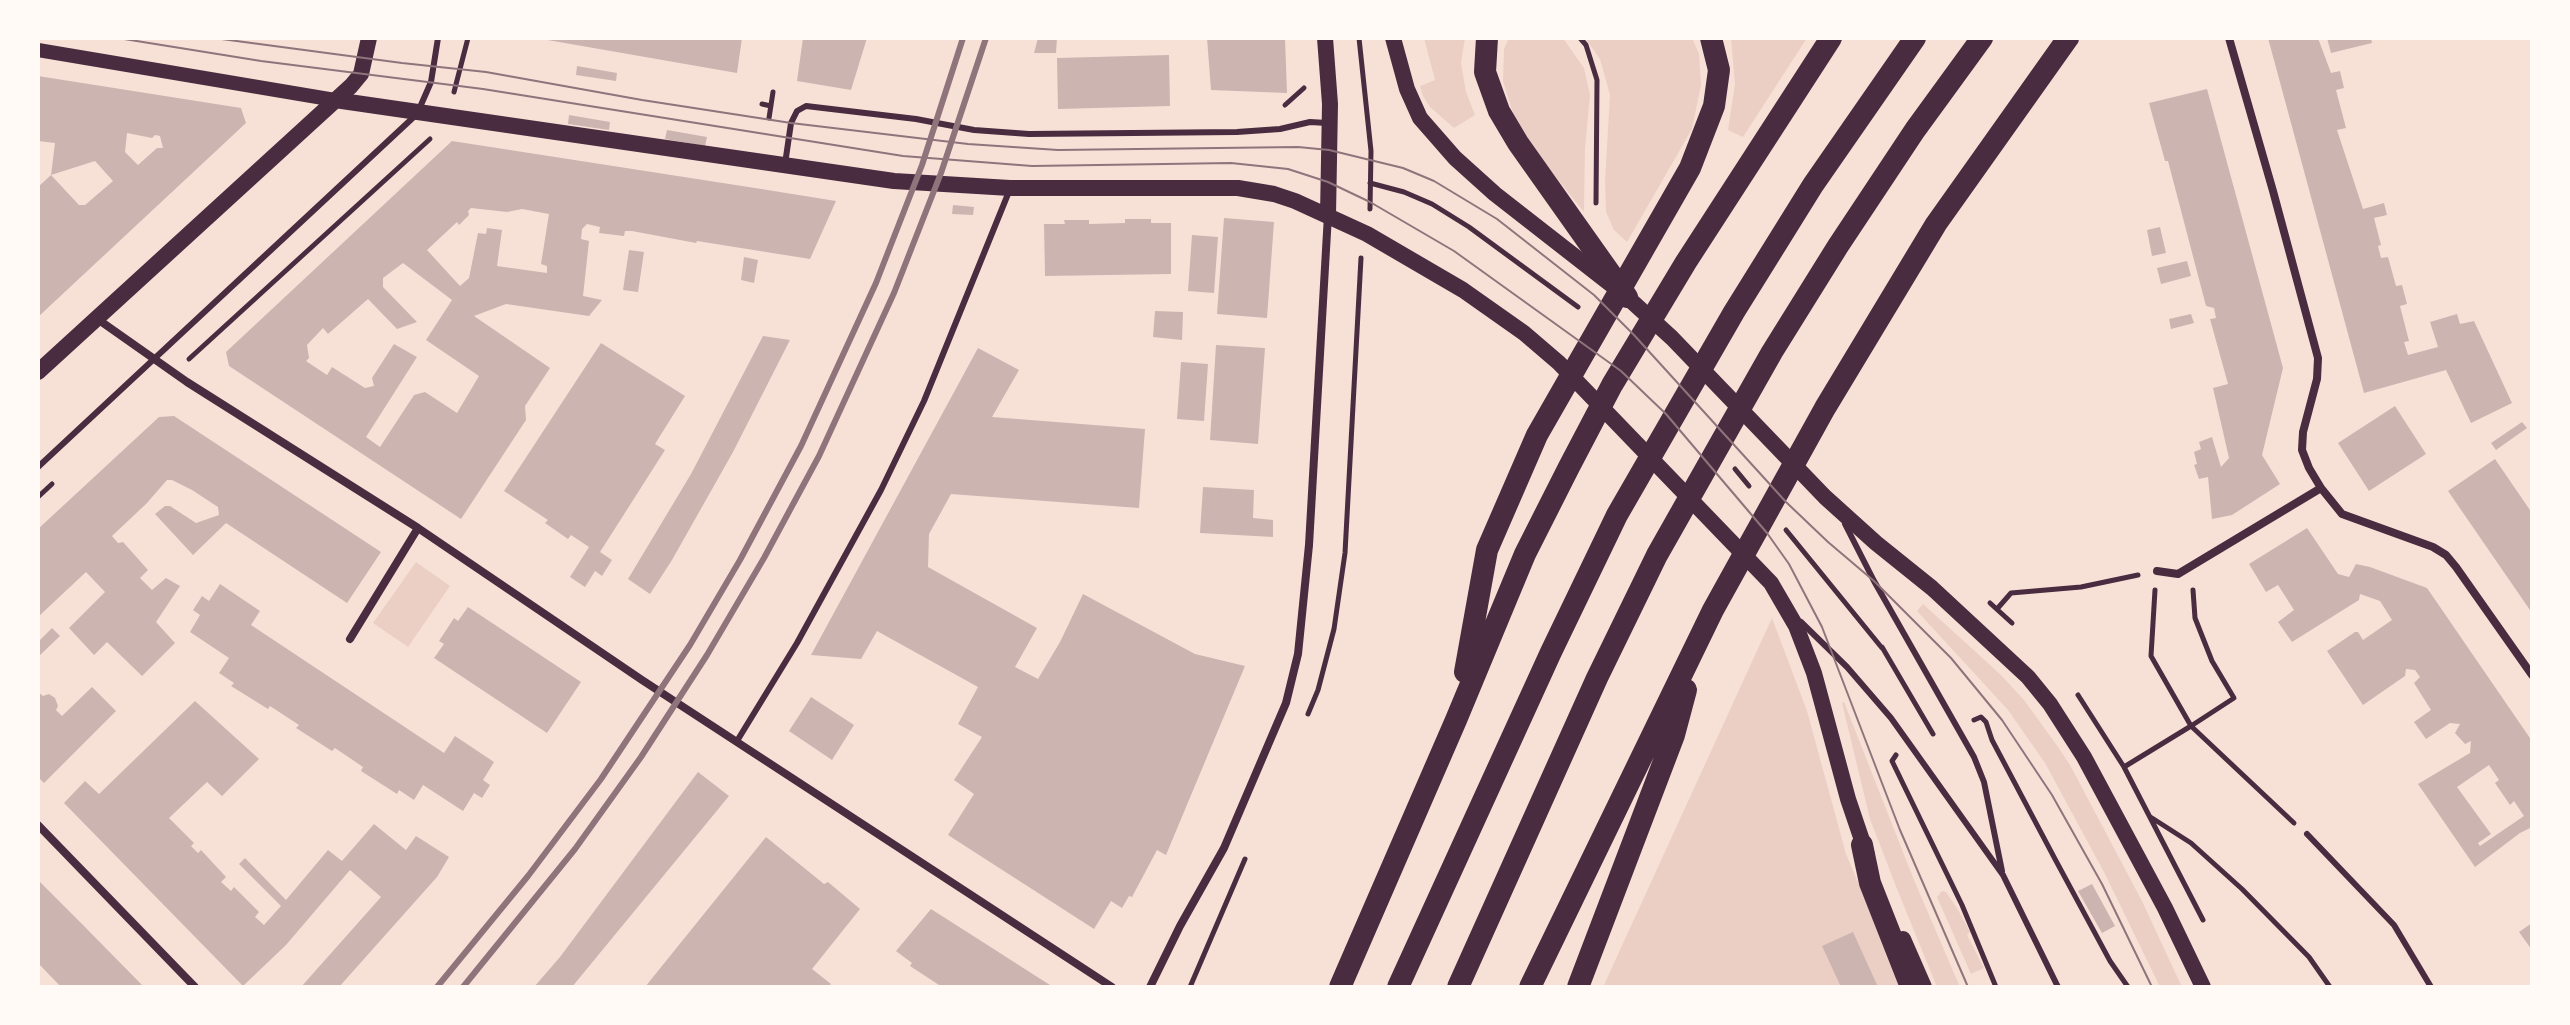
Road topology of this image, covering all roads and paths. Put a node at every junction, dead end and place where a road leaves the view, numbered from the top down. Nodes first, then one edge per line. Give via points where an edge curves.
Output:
1 (369, 38) edge
2 (438, 38) edge
3 (1325, 38) edge
4 (1359, 38) edge
5 (1393, 38) edge
6 (1487, 38) edge
7 (1580, 38) edge
8 (1711, 38) edge
9 (1831, 38) edge
10 (1915, 38) edge
11 (1982, 38) edge
12 (2068, 38) edge
13 (2229, 38) edge
14 (38, 50) edge
15 (335, 100) junction
16 (762, 104) dead end
17 (771, 106) dead end
18 (417, 114) junction
19 (1330, 123) junction
20 (784, 166) junction
21 (1370, 183) junction
22 (1010, 188) junction
23 (1597, 209) dead end
24 (1370, 213) dead end
25 (1328, 215) junction
26 (1627, 297) junction
27 (1585, 313) dead end
28 (96, 317) junction
29 (154, 359) junction
30 (38, 372) edge
31 (38, 467) edge
32 (2321, 488) junction
33 (1825, 497) junction
34 (418, 528) junction
35 (1799, 545) dead end
36 (2192, 566) junction
37 (2157, 571) junction
38 (1785, 604) junction
39 (1974, 627) junction
40 (350, 639) dead end
41 (1699, 642) junction
42 (1882, 648) dead end
43 (2532, 675) edge
44 (1456, 720) junction
45 (2191, 726) junction
46 (737, 741) junction
47 (2124, 767) dead end
48 (2151, 817) dead end
49 (38, 825) edge
50 (2307, 834) joint
51 (1862, 845) junction
52 (2003, 875) junction
53 (195, 987) edge
54 (1112, 987) edge
55 (1150, 987) edge
56 (1340, 987) edge
57 (1398, 987) edge
58 (1458, 987) edge
59 (1530, 987) edge
60 (1578, 987) edge
61 (1911, 987) edge
62 (1924, 987) edge
63 (2058, 987) edge
64 (2203, 987) edge
65 (2330, 987) edge
66 (2431, 987) edge

1 - 15 main road via 361,74
2 - 18 lane via 431,82
3 - 19 main road
4 - 21 path
5 - 26 main road via 1407,89 1434,137 1495,194
6 - 26 highway via 1485,72 1499,111
7 - 23 path via 1597,80
8 - 44 highway via 1719,70 1714,106 1690,168 1537,435 1487,550
9 - 44 highway via 1612,385 1525,554
10 - 57 highway via 1813,185 1617,515
11 - 58 highway via 1838,246 1657,555
12 - 41 highway via 1936,224 1825,408
13 - 32 street via 2318,358 2302,450
14 - 15 street
15 - 18 main road
15 - 28 main road
16 - 17 path
18 - 20 main road
18 - 29 lane
19 - 20 lane via 1237,132 1029,134 806,106 791,123
19 - 25 main road
20 - 22 main road via 894,181
21 - 24 path
21 - 27 path via 1432,204
22 - 25 main road via 1238,188 1274,194
22 - 46 lane via 924,401 881,490
25 - 38 main road via 1463,290 1524,333 1559,363
25 - 55 street via 1298,654 1286,703 1224,848
26 - 33 main road
28 - 29 street
28 - 30 main road
29 - 31 lane
29 - 34 street
32 - 36 street
32 - 43 street via 2342,514 2446,555
33 - 39 main road
33 - 52 lane via 1974,757
34 - 40 street
34 - 46 street
35 - 42 path
36 - 37 street via 2178,574
36 - 45 path via 2195,618 2234,698
37 - 39 path via 2081,587 2011,593
37 - 45 path via 2151,656
38 - 51 main road via 1814,673
38 - 52 lane via 1891,718
39 - 64 main road via 2028,677 2069,731
41 - 59 highway
41 - 60 highway via 1674,735
44 - 56 highway
45 - 47 path
45 - 50 path
46 - 54 street
48 - 65 path via 2191,843 2242,889 2309,957
49 - 53 street
50 - 66 lane via 2394,925
51 - 61 highway via 1870,883
51 - 62 main road
52 - 63 lane

